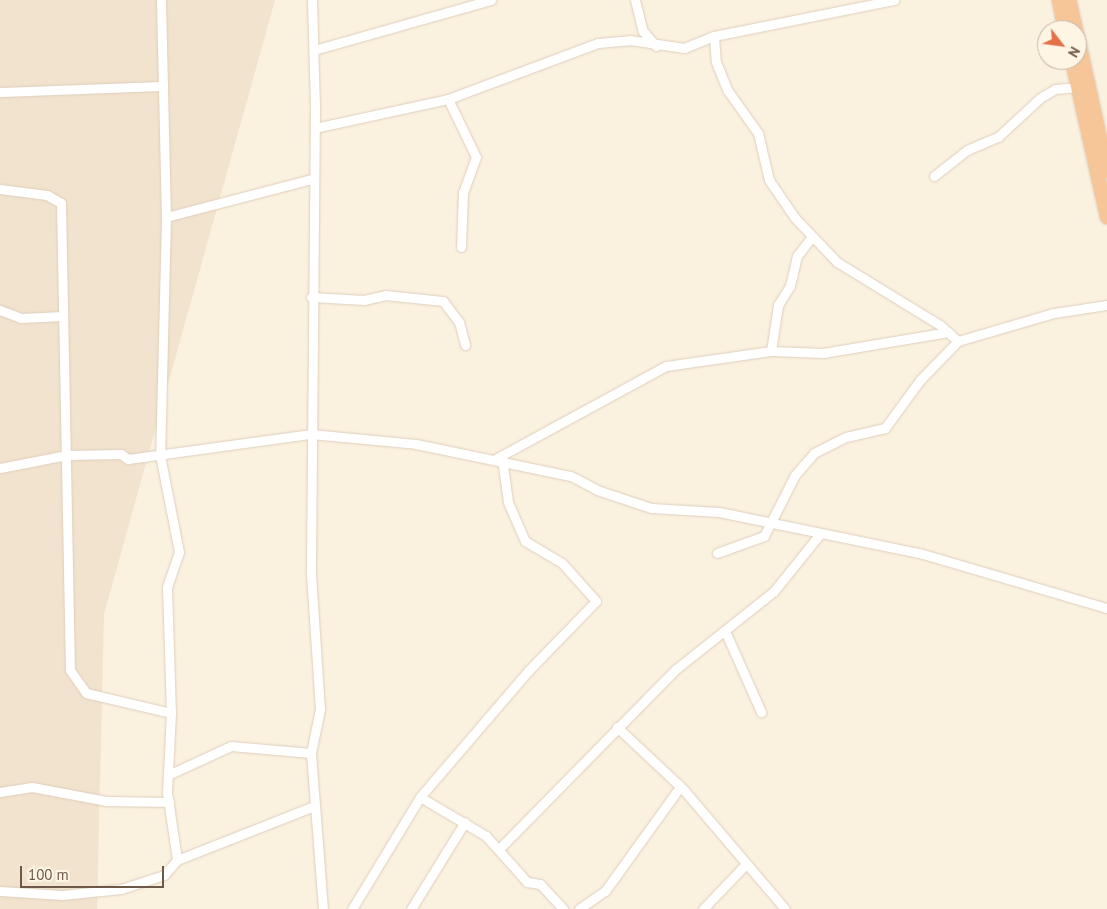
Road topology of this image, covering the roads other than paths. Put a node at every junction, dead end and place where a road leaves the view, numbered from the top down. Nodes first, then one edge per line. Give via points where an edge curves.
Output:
1 (161, 0) edge
2 (312, 0) edge
3 (491, 0) edge
4 (635, 0) edge
5 (894, 0) edge
6 (1059, 0) edge
7 (1069, 0) edge
8 (1063, 20) edge
9 (1074, 20) edge
10 (714, 36) junction
11 (656, 46) junction
12 (314, 50) junction
13 (1074, 70) edge
14 (1085, 70) edge
15 (163, 86) junction
16 (1078, 87) junction
17 (0, 92) edge
18 (448, 100) junction
19 (315, 128) junction
20 (1107, 171) edge
21 (934, 176) dead end
22 (312, 180) junction
23 (0, 189) edge
24 (166, 217) junction
25 (1107, 217) edge
26 (812, 237) junction
27 (461, 247) dead end
28 (311, 297) junction
29 (1107, 305) edge
30 (0, 310) edge
31 (63, 316) junction
32 (948, 332) junction
33 (958, 341) junction
34 (465, 345) dead end
35 (770, 351) junction
36 (311, 434) junction
37 (67, 455) junction
38 (160, 455) junction
39 (499, 459) junction
40 (0, 468) edge
41 (773, 525) junction
42 (820, 534) junction
43 (717, 552) dead end
44 (1107, 608) edge
45 (725, 631) junction
46 (761, 712) dead end
47 (171, 713) junction
48 (617, 727) junction
49 (311, 753) junction
50 (168, 775) junction
51 (680, 787) junction
52 (0, 792) edge
53 (420, 797) junction
54 (169, 802) junction
55 (314, 806) junction
56 (464, 822) junction
57 (499, 849) junction
58 (177, 860) junction
59 (745, 865) junction
60 (0, 891) edge
61 (323, 909) edge
62 (352, 909) edge
63 (411, 909) edge
64 (563, 909) edge
65 (579, 909) edge
66 (703, 909) edge
67 (785, 909) edge

1 - 15 street
2 - 12 street
3 - 12 street
4 - 11 street via 643,31
5 - 10 street
6 - 8 highway
7 - 9 highway
10 - 11 street via 684,48
10 - 26 street via 716,62 728,91 758,133 769,180
11 - 18 street via 630,40 598,43
12 - 19 street
13 - 16 highway
14 - 20 highway
15 - 17 street
15 - 24 street
16 - 21 street via 1055,89 1040,98 998,137 967,150
16 - 25 highway
18 - 19 street
18 - 27 street via 476,157 463,192
19 - 22 street
22 - 24 street
22 - 28 street
23 - 31 street via 47,194 61,204
24 - 38 street
26 - 32 street via 864,282
26 - 35 street via 797,256 790,286 778,305
28 - 34 street via 364,300 385,295 443,301 459,322
28 - 36 street
29 - 33 street via 1054,313
30 - 31 street via 21,318
31 - 37 street
32 - 33 street
32 - 35 street via 823,353
33 - 41 street via 920,380 886,428 846,437 814,453 795,475
35 - 39 street via 666,366
36 - 38 street
36 - 39 street via 416,444
36 - 49 street via 311,592 320,709
37 - 38 street via 120,454 128,459
37 - 40 street
37 - 47 street via 70,670 86,693
38 - 47 street via 179,552 167,587
39 - 41 street via 571,476 597,490 651,508 719,512
39 - 53 street via 508,502 525,541 562,562 596,601 529,670
41 - 42 street
41 - 43 street via 758,540
42 - 44 street via 924,554
42 - 45 street via 774,591
45 - 46 street
45 - 48 street via 676,669
47 - 50 street
48 - 51 street
48 - 57 street
49 - 50 street via 231,746
49 - 55 street
50 - 54 street
51 - 59 street
51 - 65 street via 605,891
52 - 54 street via 32,787 106,801
53 - 56 street
53 - 62 street
54 - 58 street
55 - 58 street
55 - 61 street
56 - 57 street
56 - 63 street
57 - 64 street via 526,882 540,884
58 - 60 street via 164,875 96,894
59 - 66 street
59 - 67 street

